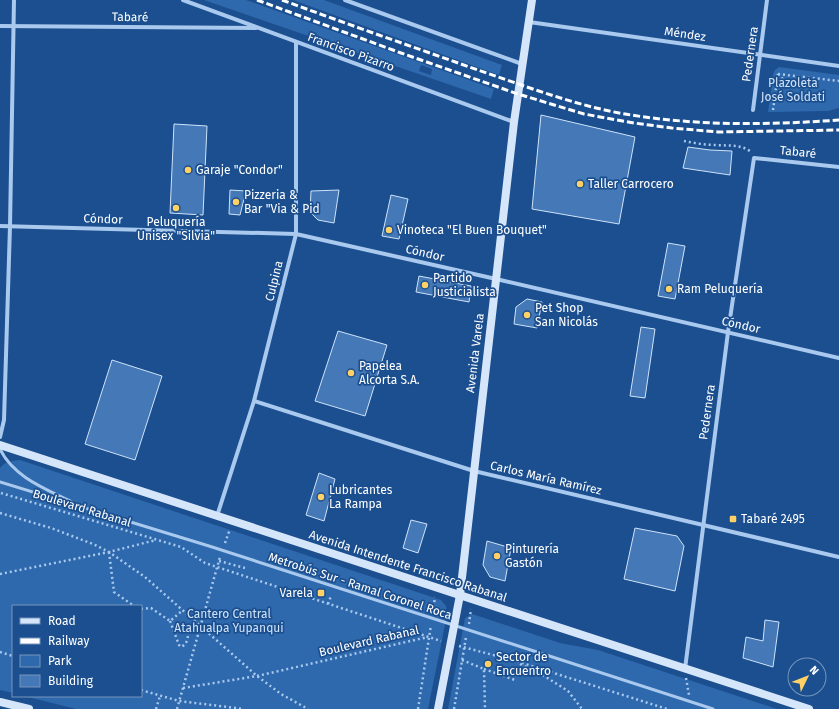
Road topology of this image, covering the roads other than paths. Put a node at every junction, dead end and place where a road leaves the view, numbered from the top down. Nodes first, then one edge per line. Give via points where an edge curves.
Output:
1 (14, 0) edge
2 (183, 0) edge
3 (345, 0) edge
4 (532, 0) edge
5 (768, 0) edge
6 (529, 22) junction
7 (0, 26) edge
8 (13, 26) junction
9 (260, 28) junction
10 (296, 43) junction
11 (761, 55) junction
12 (522, 64) junction
13 (839, 66) edge
14 (753, 110) dead end
15 (514, 122) junction
16 (754, 158) joint
17 (839, 167) edge
18 (0, 226) edge
19 (10, 226) junction
20 (296, 234) junction
21 (496, 279) junction
22 (728, 332) junction
23 (839, 358) edge
24 (254, 400) junction
25 (0, 437) edge
26 (0, 445) edge
27 (0, 449) edge
28 (474, 471) junction
29 (0, 482) edge
30 (79, 506) junction
31 (217, 516) junction
32 (702, 525) junction
33 (839, 557) edge
34 (460, 595) junction
35 (454, 626) junction
36 (685, 669) junction
37 (0, 702) edge
38 (29, 709) edge
39 (438, 709) edge
40 (713, 709) edge
41 (809, 709) edge

1 - 8 street
2 - 9 street, Francisco Pizarro
3 - 12 street
4 - 6 main road, Avenida Varela
5 - 11 street, Pedernera
6 - 11 street, Méndez
6 - 12 main road, Avenida Varela
7 - 8 street, Tabaré
8 - 9 street, Tabaré
8 - 19 street
9 - 10 street, Francisco Pizarro
10 - 15 street, Francisco Pizarro
10 - 20 street, Culpina
11 - 13 street, Méndez
11 - 14 street, Pedernera
12 - 15 main road, Avenida Varela
15 - 21 main road, Avenida Varela
16 - 17 street, Tabaré
16 - 22 street, Pedernera
18 - 19 street, Cóndor
19 - 20 street, Cóndor
19 - 25 street via 4,420
20 - 21 street, Cóndor
20 - 24 street, Culpina
21 - 22 street, Cóndor
21 - 28 main road, Avenida Varela
22 - 23 street, Cóndor
22 - 32 street, Pedernera
24 - 28 street, Carlos María Ramírez
24 - 31 street, Culpina
26 - 31 main road, Avenida Intendente Francisco Rabanal
27 - 30 lane via 5,459 25,477
28 - 32 street, Carlos María Ramírez
28 - 34 main road, Avenida Varela
29 - 30 lane, Metrobús Sur - Ramal Coronel Roca
30 - 35 lane, Metrobús Sur - Ramal Coronel Roca
31 - 34 main road, Avenida Intendente Francisco Rabanal
32 - 33 street, Carlos María Ramírez
32 - 36 street, Pedernera
34 - 35 main road, Avenida Varela
34 - 36 main road, Avenida Intendente Francisco Rabanal
35 - 39 main road, Avenida Varela
35 - 40 lane, Metrobús Sur - Ramal Coronel Roca
36 - 41 main road, Avenida Intendente Francisco Rabanal
37 - 38 main road

